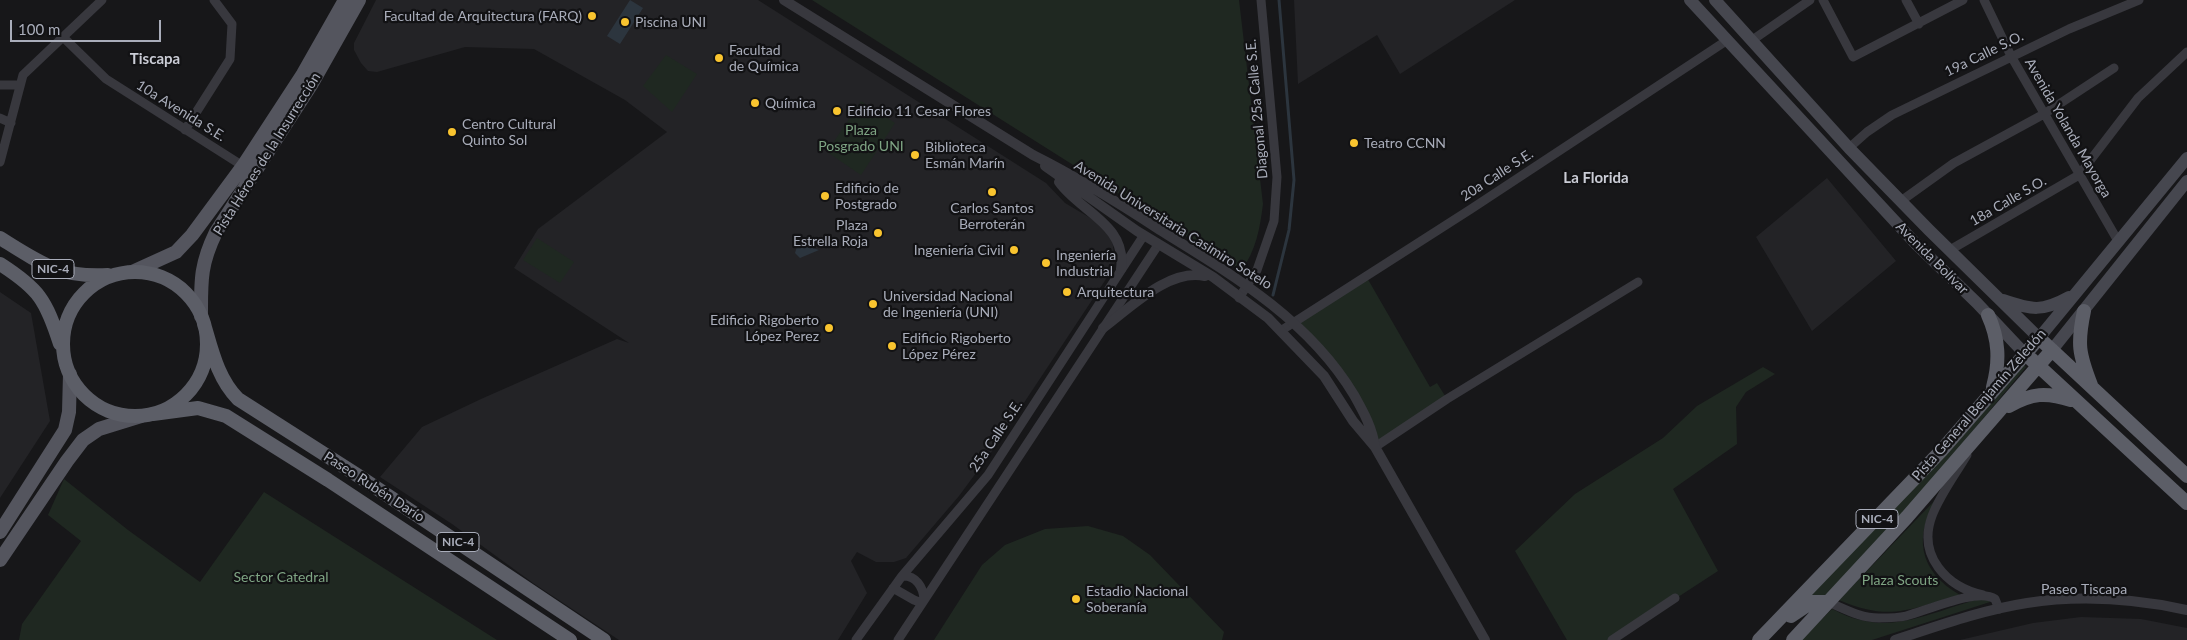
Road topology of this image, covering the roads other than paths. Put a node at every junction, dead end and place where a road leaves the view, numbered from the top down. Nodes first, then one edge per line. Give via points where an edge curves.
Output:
1 (102, 0) edge
2 (214, 0) edge
3 (346, 0) edge
4 (359, 0) edge
5 (784, 0) edge
6 (1261, 0) edge
7 (1690, 0) edge
8 (1715, 0) edge
9 (1810, 0) edge
10 (1823, 0) edge
11 (1906, 0) edge
12 (1963, 0) edge
13 (1984, 0) edge
14 (2139, 0) edge
15 (1919, 24) junction
16 (63, 37) junction
17 (1726, 41) junction
18 (1751, 41) junction
19 (2187, 52) edge
20 (2011, 56) junction
21 (2114, 68) dead end
22 (0, 85) edge
23 (20, 85) junction
24 (2044, 114) junction
25 (0, 118) edge
26 (11, 122) junction
27 (185, 130) junction
28 (1849, 148) junction
29 (1032, 155) junction
30 (2187, 158) edge
31 (0, 162) edge
32 (243, 166) junction
33 (1051, 171) junction
34 (2079, 175) junction
35 (2187, 181) edge
36 (1901, 201) junction
37 (1157, 227) junction
38 (1144, 236) junction
39 (0, 238) edge
40 (1159, 242) junction
41 (2118, 242) junction
42 (1950, 250) junction
43 (0, 264) edge
44 (1121, 269) junction
45 (132, 272) junction
46 (114, 275) junction
47 (1230, 275) junction
48 (1213, 277) junction
49 (1638, 282) dead end
50 (1247, 286) junction
51 (2076, 293) junction
52 (1239, 298) junction
53 (2001, 299) junction
54 (2084, 310) junction
55 (1988, 315) junction
56 (203, 320) junction
57 (1294, 322) junction
58 (1103, 328) junction
59 (1282, 330) junction
60 (2039, 338) junction
61 (2052, 350) junction
62 (2025, 354) junction
63 (2038, 366) junction
64 (67, 368) junction
65 (2092, 388) junction
66 (1990, 394) junction
67 (1039, 397) junction
68 (2077, 402) junction
69 (1052, 406) junction
70 (2002, 409) junction
71 (147, 415) junction
72 (1982, 431) junction
73 (1375, 447) junction
74 (2187, 476) edge
75 (2187, 503) edge
76 (0, 532) edge
77 (0, 560) edge
78 (902, 576) junction
79 (893, 588) junction
80 (1984, 595) junction
81 (1675, 598) dead end
82 (923, 601) junction
83 (1828, 602) junction
84 (1999, 609) junction
85 (2187, 610) edge
86 (570, 640) edge
87 (604, 640) edge
88 (856, 640) edge
89 (898, 640) edge
90 (1485, 640) edge
91 (1612, 640) edge
92 (1759, 640) edge
93 (1764, 640) edge
94 (1793, 640) edge
95 (1895, 640) edge

1 - 16 street
2 - 27 street via 232,24 230,59
3 - 32 main road, Pista Héroes de la Insurrección
4 - 56 main road, Pista Héroes de la Insurrección via 311,85 216,232 201,274
5 - 29 street, Avenida Universitaria Casimiro Sotelo
6 - 50 street, Diagonal 25a Calle S.E. via 1277,177 1274,221 1257,270
7 - 17 main road, Avenida Bolívar
8 - 18 main road, Avenida Bolívar
9 - 18 street
10 - 15 street via 1853,57
11 - 15 street
12 - 15 street
13 - 20 street, Avenida Yolanda Mayorga
14 - 20 street, 19a Calle S.O.
16 - 23 street via 23,75
16 - 27 street, 10a Avenida S.E. via 106,79
17 - 55 main road, Avenida Bolívar via 1916,244
17 - 57 street, 20a Calle S.E.
18 - 28 main road, Avenida Bolívar
19 - 34 street via 2138,98
20 - 24 street, Avenida Yolanda Mayorga
20 - 28 street, 19a Calle S.O. via 1892,115
21 - 24 street
22 - 23 street
23 - 26 street
24 - 34 street, Avenida Yolanda Mayorga
24 - 36 street via 1954,163
25 - 26 street
26 - 31 street
27 - 32 street, 10a Avenida S.E.
28 - 36 main road, Avenida Bolívar
29 - 33 street, Avenida Universitaria Casimiro Sotelo
29 - 37 street, Avenida Universitaria Casimiro Sotelo
30 - 41 main road, Pista General Benjamín Zeledón
32 - 45 main road, Pista Héroes de la Insurrección via 185,244 176,252
33 - 38 street, Avenida Universitaria Casimiro Sotelo
33 - 44 street via 1064,188 1113,233 1120,252
34 - 41 street, Avenida Yolanda Mayorga
34 - 42 street, 18a Calle S.O.
35 - 54 main road, Pista General Benjamín Zeledón
36 - 42 main road, Avenida Bolívar
37 - 40 street via 1161,234
37 - 47 street, Avenida Universitaria Casimiro Sotelo
38 - 40 street, Avenida Universitaria Casimiro Sotelo
38 - 44 street, 25a Calle S.E.
39 - 46 highway, NIC-4 via 60,272
40 - 47 street via 1212,270
40 - 48 street, Avenida Universitaria Casimiro Sotelo
40 - 58 street
41 - 51 main road, Pista General Benjamín Zeledón
42 - 53 main road, Avenida Bolívar
43 - 64 highway, NIC-4 via 29,284 42,299
44 - 67 street, 25a Calle S.E.
45 - 46 highway, NIC-4
45 - 56 highway, NIC-4 via 154,275 173,283 189,296
46 - 64 highway, NIC-4 via 95,284 74,306 64,331
47 - 50 street, Avenida Universitaria Casimiro Sotelo
48 - 52 street, Avenida Universitaria Casimiro Sotelo
48 - 58 street via 1192,274 1168,281
49 - 73 street
50 - 52 street, Diagonal 25a Calle S.E.
50 - 57 street, Avenida Universitaria Casimiro Sotelo
51 - 53 main road via 2040,309
51 - 60 main road, Pista General Benjamín Zeledón
52 - 59 street, Avenida Universitaria Casimiro Sotelo
53 - 60 main road, Avenida Bolívar
54 - 61 main road, Pista General Benjamín Zeledón
54 - 65 highway via 2079,336 2080,357
55 - 62 main road, Avenida Bolívar
55 - 66 highway via 1996,337 1998,356 1997,373
56 - 71 highway, NIC-4 via 206,352 196,381 175,404
56 - 87 highway, Paseo Rubén Darío / NIC-4 via 220,374 238,399
57 - 59 street, 20a Calle S.E.
57 - 73 street, Avenida Universitaria Casimiro Sotelo via 1349,387 1369,422
58 - 69 street
59 - 73 street, Avenida Universitaria Casimiro Sotelo via 1324,376 1353,421
60 - 61 highway, Avenida Bolívar
60 - 62 highway, Pista General Benjamín Zeledón / NIC-4
61 - 63 highway, Pista General Benjamín Zeledón / NIC-4
61 - 65 highway, Avenida Bolívar
62 - 63 highway, Avenida Bolívar
62 - 66 highway, Pista General Benjamín Zeledón / NIC-4
63 - 68 highway, Avenida Bolívar
63 - 70 highway, Pista General Benjamín Zeledón / NIC-4
64 - 71 highway, NIC-4 via 83,395 98,406 115,414
64 - 76 main road via 69,412 65,430
65 - 74 highway, Avenida Bolívar
66 - 92 highway, Pista General Benjamín Zeledón / NIC-4 via 1941,451
67 - 69 street
67 - 78 street, 25a Calle S.E. via 988,475
68 - 70 highway via 2057,395 2040,394 2024,397
68 - 75 highway, Avenida Bolívar
69 - 82 street
70 - 72 highway, Pista General Benjamín Zeledón / NIC-4
71 - 77 main road via 100,429 83,440
71 - 86 highway, Paseo Rubén Darío / NIC-4 via 198,408 226,416
72 - 80 street via 1932,516 1928,532 1930,552 1937,568 1967,592
72 - 83 highway, Pista General Benjamín Zeledón / NIC-4
73 - 90 street, Avenida Universitaria Casimiro Sotelo
78 - 79 street, 25a Calle S.E.
78 - 82 street via 910,576 917,582
79 - 82 street via 914,600
79 - 88 street, 25a Calle S.E.
80 - 83 street via 1887,618 1858,615
80 - 84 street via 1995,599
81 - 91 street
82 - 89 street
83 - 93 highway via 1817,601 1803,607
83 - 94 highway, Pista General Benjamín Zeledón / NIC-4
84 - 85 street, Paseo Tiscapa via 2051,600 2105,600
84 - 95 street, Paseo Tiscapa

